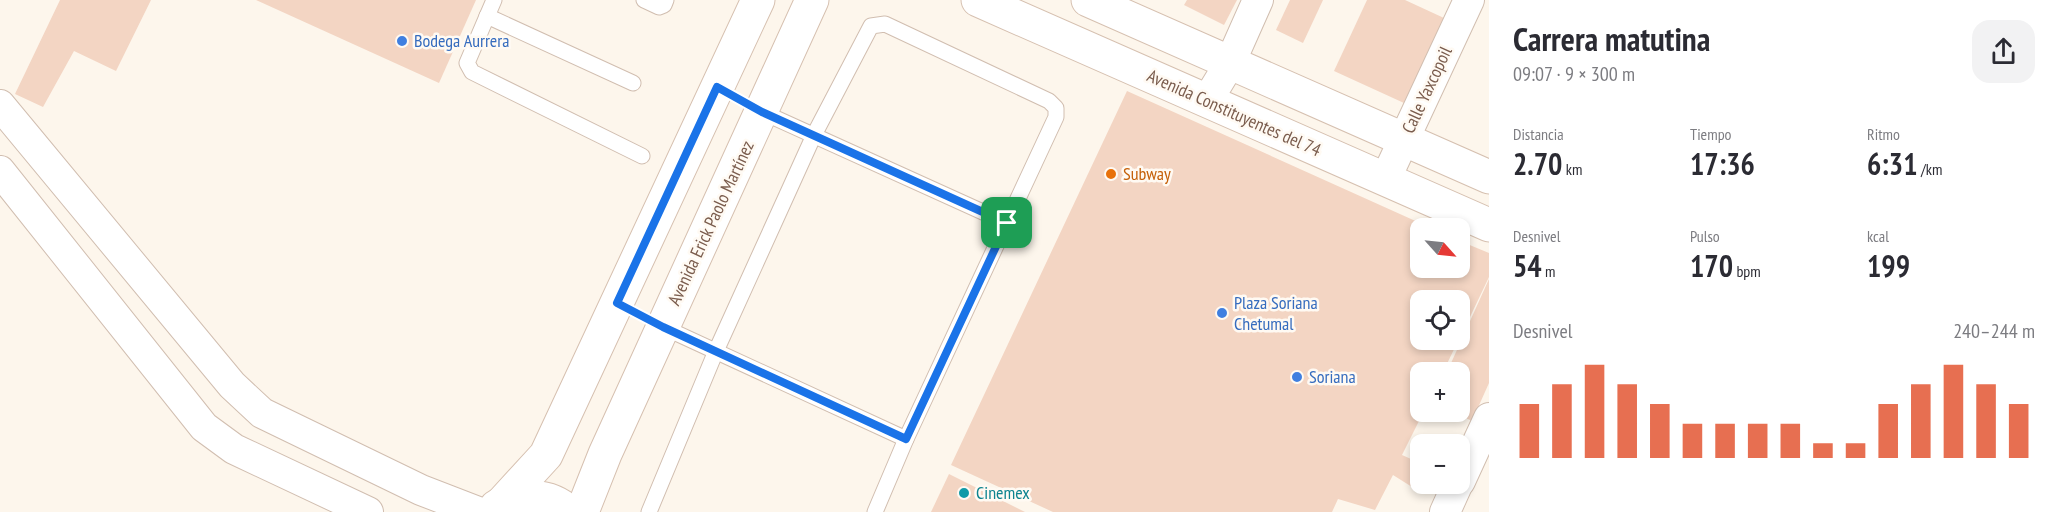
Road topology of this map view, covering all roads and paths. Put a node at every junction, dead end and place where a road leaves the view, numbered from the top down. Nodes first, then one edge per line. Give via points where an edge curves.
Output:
1 (494, 0) edge
2 (644, 0) edge
3 (666, 0) edge
4 (758, 0) edge
5 (813, 0) edge
6 (978, 0) edge
7 (1088, 0) edge
8 (1258, 0) edge
9 (1469, 0) edge
10 (1028, 10) edge
11 (487, 16) junction
12 (1230, 63) junction
13 (633, 83) dead end
14 (717, 87) junction
15 (1207, 101) junction
16 (0, 105) edge
17 (762, 112) junction
18 (814, 135) junction
19 (1404, 140) junction
20 (642, 156) dead end
21 (0, 171) edge
22 (1489, 177) edge
23 (1385, 180) junction
24 (1007, 223) junction
25 (1489, 225) edge
26 (131, 263) junction
27 (99, 295) junction
28 (617, 303) junction
29 (663, 327) junction
30 (716, 351) junction
31 (1489, 418) edge
32 (906, 439) junction
33 (1470, 459) edge
34 (1453, 494) edge
35 (490, 509) edge
36 (368, 512) edge
37 (569, 512) edge
38 (582, 512) edge
39 (649, 512) edge
40 (875, 512) edge
41 (1445, 512) edge

1 - 11 lane
2 - 3 lane via 659,7
4 - 14 street
5 - 17 street, Avenida Erick Paolo Martínez
6 - 10 street, Avenida Constituyentes del 74
7 - 12 street
8 - 12 street
9 - 19 street, Calle Yaxcopoil
10 - 15 street, Avenida Constituyentes del 74
11 - 13 lane
11 - 20 lane via 467,63 471,72
12 - 15 street
12 - 19 street
14 - 17 street
14 - 28 street via 670,171
15 - 23 street, Avenida Constituyentes del 74
16 - 26 street
17 - 18 lane
17 - 29 street, Avenida Erick Paolo Martínez
18 - 24 lane
18 - 24 lane via 871,26 885,24 1049,101 1056,108 1056,117
18 - 30 lane
19 - 22 street
19 - 23 street, Calle Yaxcopoil
21 - 27 street
23 - 25 street, Avenida Constituyentes del 74
24 - 32 lane
26 - 27 street
26 - 35 street via 232,385 262,412 421,490
27 - 36 street via 204,427 234,449
28 - 29 street
28 - 35 street via 546,455
29 - 30 lane
29 - 38 street, Avenida Erick Paolo Martínez
30 - 32 lane
30 - 39 lane
31 - 33 street
32 - 40 lane
34 - 41 street
35 - 37 street via 522,497 544,498

